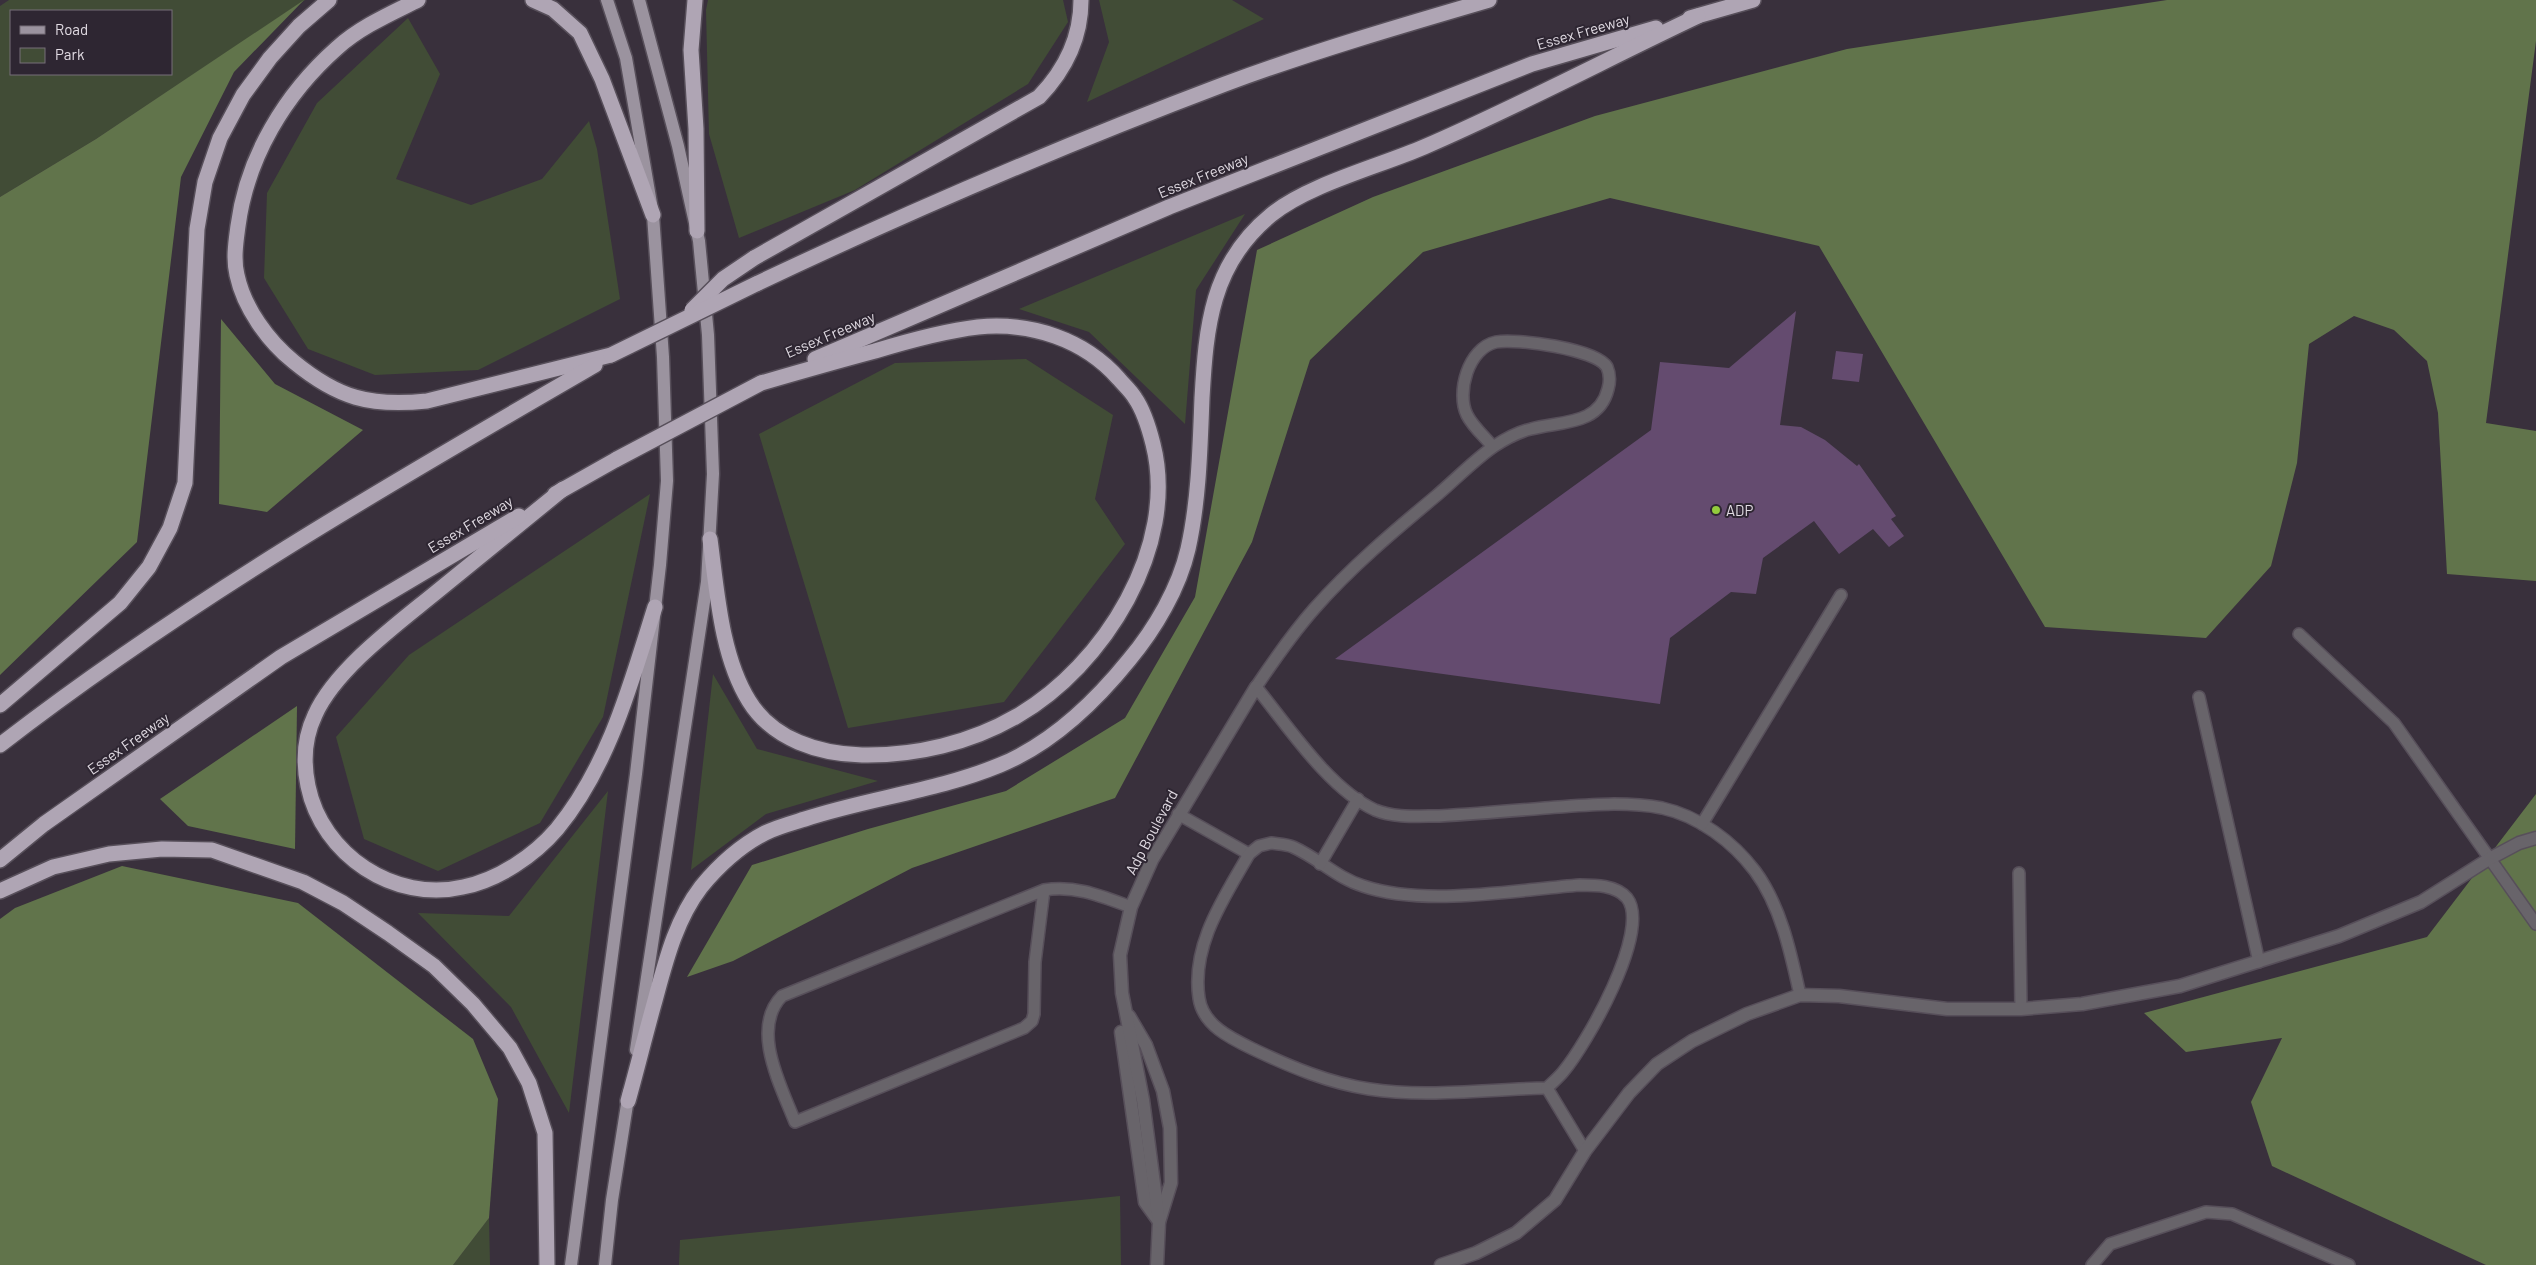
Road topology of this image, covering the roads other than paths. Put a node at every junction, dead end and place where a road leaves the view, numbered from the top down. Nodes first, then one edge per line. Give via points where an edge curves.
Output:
1 (330, 0) edge
2 (418, 0) edge
3 (532, 0) edge
4 (607, 0) edge
5 (640, 0) edge
6 (695, 0) edge
7 (1081, 0) edge
8 (1488, 0) edge
9 (1753, 0) edge
10 (1698, 16) junction
11 (653, 215) junction
12 (697, 231) junction
13 (686, 317) junction
14 (611, 356) junction
15 (761, 383) junction
16 (1493, 447) junction
17 (563, 489) junction
18 (710, 539) junction
19 (1841, 595) dead end
20 (655, 607) junction
21 (2299, 634) dead end
22 (1256, 687) junction
23 (2199, 697) dead end
24 (0, 705) edge
25 (0, 745) edge
26 (1358, 799) junction
27 (1178, 814) junction
28 (1702, 824) junction
29 (2536, 838) edge
30 (1249, 854) junction
31 (2489, 859) junction
32 (0, 860) edge
33 (1320, 864) junction
34 (2019, 873) dead end
35 (1044, 890) junction
36 (0, 891) edge
37 (1131, 908) junction
38 (2536, 924) edge
39 (2259, 962) junction
40 (1800, 995) junction
41 (1124, 1007) junction
42 (2021, 1009) junction
43 (1547, 1088) junction
44 (628, 1101) junction
45 (1585, 1151) junction
46 (1159, 1222) junction
47 (547, 1265) edge
48 (571, 1265) edge
49 (605, 1265) edge
50 (1157, 1265) edge
51 (1441, 1265) edge
52 (2092, 1265) edge
53 (2349, 1265) edge

1 - 24 highway via 287,38 243,95 220,138 205,182 197,230 185,483 170,528 149,567 120,603
2 - 14 highway via 373,22 338,47 306,78 282,110 263,144 248,175 235,245 237,275 252,312 276,348 315,379 370,402 399,404 427,401
3 - 11 highway via 553,9 580,33 602,80
4 - 11 main road via 626,58
5 - 12 main road
6 - 12 highway via 691,50
7 - 13 highway, bridge via 1077,33 1068,57 1054,82 1039,97 754,258 723,278
8 - 13 highway, bridge via 1391,28 1226,84 889,221
9 - 10 highway, Essex Freeway
10 - 15 highway, Essex Freeway via 1532,64 1169,207
10 - 44 highway via 1426,146 1301,196 1271,214 1233,258 1211,308 1195,510 1187,553 1173,591 1133,656 1097,698 1032,749 999,766 934,787 825,812 767,832 731,855 700,889 677,929
11 - 20 main road via 663,357 667,481
12 - 18 main road via 708,335 713,474
13 - 14 highway, bridge
14 - 25 highway via 338,516 162,627
15 - 17 highway, Essex Freeway, bridge
15 - 18 highway via 913,340 979,327 1026,328 1054,335 1081,347 1109,368 1135,398 1149,428 1155,452 1158,498 1151,538 1137,581 1114,622 1085,661 1055,690 1018,716 976,736 931,748 892,756 848,755 812,749 777,731 750,704 737,677 721,622
16 - 16 lane via 1467,416 1463,404 1467,372 1475,357 1485,348 1494,343 1512,342 1572,350 1598,358 1606,366 1609,375 1606,397 1594,413 1585,419 1528,429
16 - 22 lane via 1354,568 1290,638
17 - 20 highway via 380,638 351,667 315,713 304,751 306,776 310,798 337,846 364,868 402,885 426,890 462,888 518,863 557,829 601,760
17 - 32 highway, Essex Freeway via 281,657 44,824
18 - 44 main road via 707,582
19 - 28 lane
20 - 48 main road
21 - 31 lane via 2394,724
22 - 26 lane via 1336,783
22 - 27 street, Adp Boulevard
23 - 39 lane
26 - 28 lane via 1376,810 1408,816 1626,804 1664,809
26 - 33 lane
27 - 30 lane
27 - 37 street, Adp Boulevard via 1152,860
28 - 40 lane via 1732,846 1755,872 1773,903
29 - 31 street via 2520,842
30 - 33 lane via 1258,846 1271,843 1292,847
30 - 43 lane via 1219,906 1201,953 1199,1000 1217,1029 1288,1066 1327,1080 1369,1089 1404,1092
31 - 38 lane
31 - 39 street via 2421,902 2339,936
33 - 43 lane via 1363,886 1393,894 1432,897 1599,885 1612,888 1626,897 1632,906 1633,921 1624,960 1611,992 1579,1050 1564,1072
34 - 42 lane
35 - 35 lane via 782,996 771,1012 768,1046 795,1122 1024,1028 1032,1021
35 - 37 lane via 1062,887 1081,890
36 - 47 highway via 53,867 108,854 162,849 212,850 303,882 388,933 434,966 473,1004 510,1048 529,1083 545,1133
37 - 41 street, Adp Boulevard via 1120,955
39 - 42 street via 2138,995
40 - 42 street via 1838,996 1947,1009
40 - 45 street via 1746,1014 1692,1041 1657,1064 1629,1093
41 - 46 street, Adp Boulevard via 1120,1035 1145,1202
41 - 46 street, Adp Boulevard via 1153,1063 1163,1091 1170,1128 1171,1183
43 - 45 lane
44 - 49 main road
45 - 51 street via 1555,1200 1516,1233 1476,1253
46 - 50 street, Adp Boulevard
52 - 53 lane via 2110,1244 2206,1212 2232,1214

